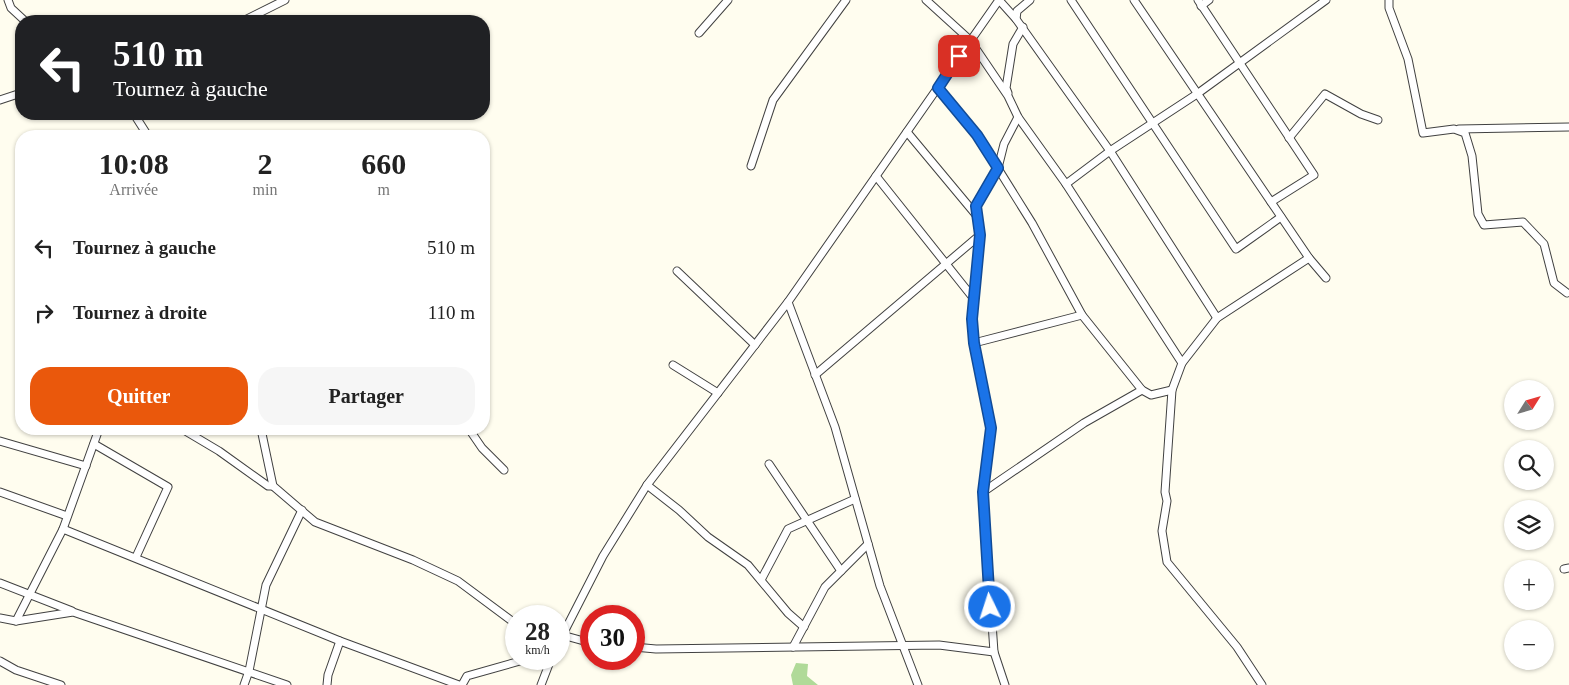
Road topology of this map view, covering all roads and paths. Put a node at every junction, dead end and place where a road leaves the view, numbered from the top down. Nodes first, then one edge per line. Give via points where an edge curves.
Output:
1 (8, 0) edge
2 (286, 0) edge
3 (728, 0) edge
4 (846, 0) edge
5 (926, 0) edge
6 (999, 0) edge
7 (1030, 0) edge
8 (1071, 0) edge
9 (1134, 0) edge
10 (1209, 0) edge
11 (1326, 0) edge
12 (1389, 0) edge
13 (1200, 3) edge
14 (19, 15) edge
15 (255, 15) edge
16 (1016, 19) junction
17 (1023, 27) junction
18 (699, 32) dead end
19 (970, 40) junction
20 (1239, 63) junction
21 (938, 88) junction
22 (1197, 94) junction
23 (15, 95) edge
24 (1008, 96) junction
25 (0, 100) edge
26 (1018, 117) junction
27 (1378, 120) dead end
28 (1152, 122) junction
29 (1569, 127) edge
30 (1454, 129) junction
31 (907, 132) junction
32 (1289, 138) junction
33 (1110, 151) junction
34 (751, 166) dead end
35 (998, 168) junction
36 (876, 176) junction
37 (1066, 184) junction
38 (1270, 202) junction
39 (977, 217) junction
40 (1281, 217) junction
41 (980, 235) junction
42 (1309, 258) junction
43 (946, 264) junction
44 (677, 271) dead end
45 (1326, 278) dead end
46 (1567, 293) dead end
47 (974, 299) junction
48 (788, 302) junction
49 (1082, 315) junction
50 (1217, 318) junction
51 (974, 343) junction
52 (755, 345) junction
53 (1182, 363) junction
54 (672, 365) dead end
55 (815, 375) junction
56 (1142, 390) junction
57 (1172, 390) junction
58 (718, 392) junction
59 (97, 435) edge
60 (192, 435) edge
61 (262, 435) edge
62 (473, 435) edge
63 (0, 441) edge
64 (94, 444) junction
65 (768, 464) dead end
66 (86, 466) junction
67 (504, 470) dead end
68 (647, 485) junction
69 (273, 486) junction
70 (0, 492) edge
71 (983, 492) junction
72 (855, 499) junction
73 (302, 510) junction
74 (67, 516) junction
75 (808, 520) junction
76 (63, 529) junction
77 (868, 544) junction
78 (136, 557) junction
79 (841, 571) junction
80 (760, 580) junction
81 (0, 583) edge
82 (30, 595) junction
83 (262, 608) junction
84 (73, 612) junction
85 (505, 616) edge
86 (0, 618) edge
87 (570, 620) edge
88 (16, 621) junction
89 (804, 627) junction
90 (340, 641) junction
91 (903, 646) junction
92 (793, 647) junction
93 (645, 648) edge
94 (994, 652) junction
95 (0, 661) edge
96 (505, 665) edge
97 (547, 670) edge
98 (249, 671) junction
99 (61, 685) edge
100 (244, 685) edge
101 (287, 685) edge
102 (327, 685) edge
103 (461, 685) edge
104 (541, 685) edge
105 (918, 685) edge
106 (1005, 685) edge
107 (1262, 685) edge

1 - 14 street
2 - 15 street
3 - 18 street
4 - 34 street via 772,100
5 - 19 street
6 - 16 street
6 - 19 street
7 - 16 street via 1017,11
8 - 28 street
9 - 22 street
10 - 13 street
11 - 20 street
12 - 30 street via 1408,59 1424,132
13 - 20 street
16 - 17 street
17 - 24 street via 1014,44 1006,88
17 - 33 street
19 - 21 street
19 - 24 street
20 - 22 street
20 - 32 street
21 - 31 street
21 - 35 street via 977,135
22 - 28 street
22 - 38 street
23 - 25 street
24 - 26 street
26 - 35 street via 1004,144
26 - 37 street
27 - 32 street via 1325,94
28 - 33 street
28 - 40 street via 1236,249
29 - 30 street
30 - 46 street via 1465,133 1472,156 1478,214 1484,225 1523,222 1544,244 1554,283
31 - 36 street
31 - 39 street
32 - 38 street via 1314,175
33 - 37 street
33 - 50 street
35 - 39 street via 976,206
35 - 49 street
36 - 43 street
36 - 48 street
37 - 53 street
38 - 40 street
39 - 41 street
40 - 42 street
41 - 43 street
41 - 47 street
42 - 45 street
42 - 50 street
43 - 47 street
43 - 55 street
44 - 52 street
47 - 51 street
48 - 52 street
48 - 55 street
49 - 51 street
49 - 56 street
50 - 53 street
51 - 71 street via 991,428
52 - 58 street
53 - 57 street
54 - 58 street
55 - 72 street via 835,427
56 - 57 street via 1151,395
56 - 71 street via 1084,423
57 - 107 street via 1167,502 1162,531 1167,562 1236,647
58 - 68 street
59 - 64 street
60 - 69 street via 268,486
61 - 69 street
62 - 67 street
63 - 66 street
64 - 66 street
64 - 78 street via 168,487
65 - 75 street
66 - 74 street
68 - 80 street via 708,537 748,565
68 - 87 street via 603,556
69 - 73 street
70 - 74 street
71 - 94 street
72 - 75 street
72 - 77 street
73 - 83 street via 266,584
73 - 85 street via 315,522 458,581
74 - 76 street
75 - 79 street
75 - 80 street via 788,529
76 - 78 street
76 - 82 street
77 - 79 street
77 - 91 street
78 - 83 street
79 - 89 street via 825,587
80 - 89 street
81 - 82 street
82 - 84 street
82 - 88 street
83 - 90 street
83 - 98 street
84 - 88 street
84 - 98 street
86 - 88 street
89 - 92 street
90 - 102 street
90 - 103 street
91 - 92 street
91 - 94 street via 939,645
91 - 105 street
92 - 93 street
94 - 106 street
95 - 99 street via 16,670
96 - 103 street via 466,676
97 - 104 street
98 - 100 street
98 - 101 street

